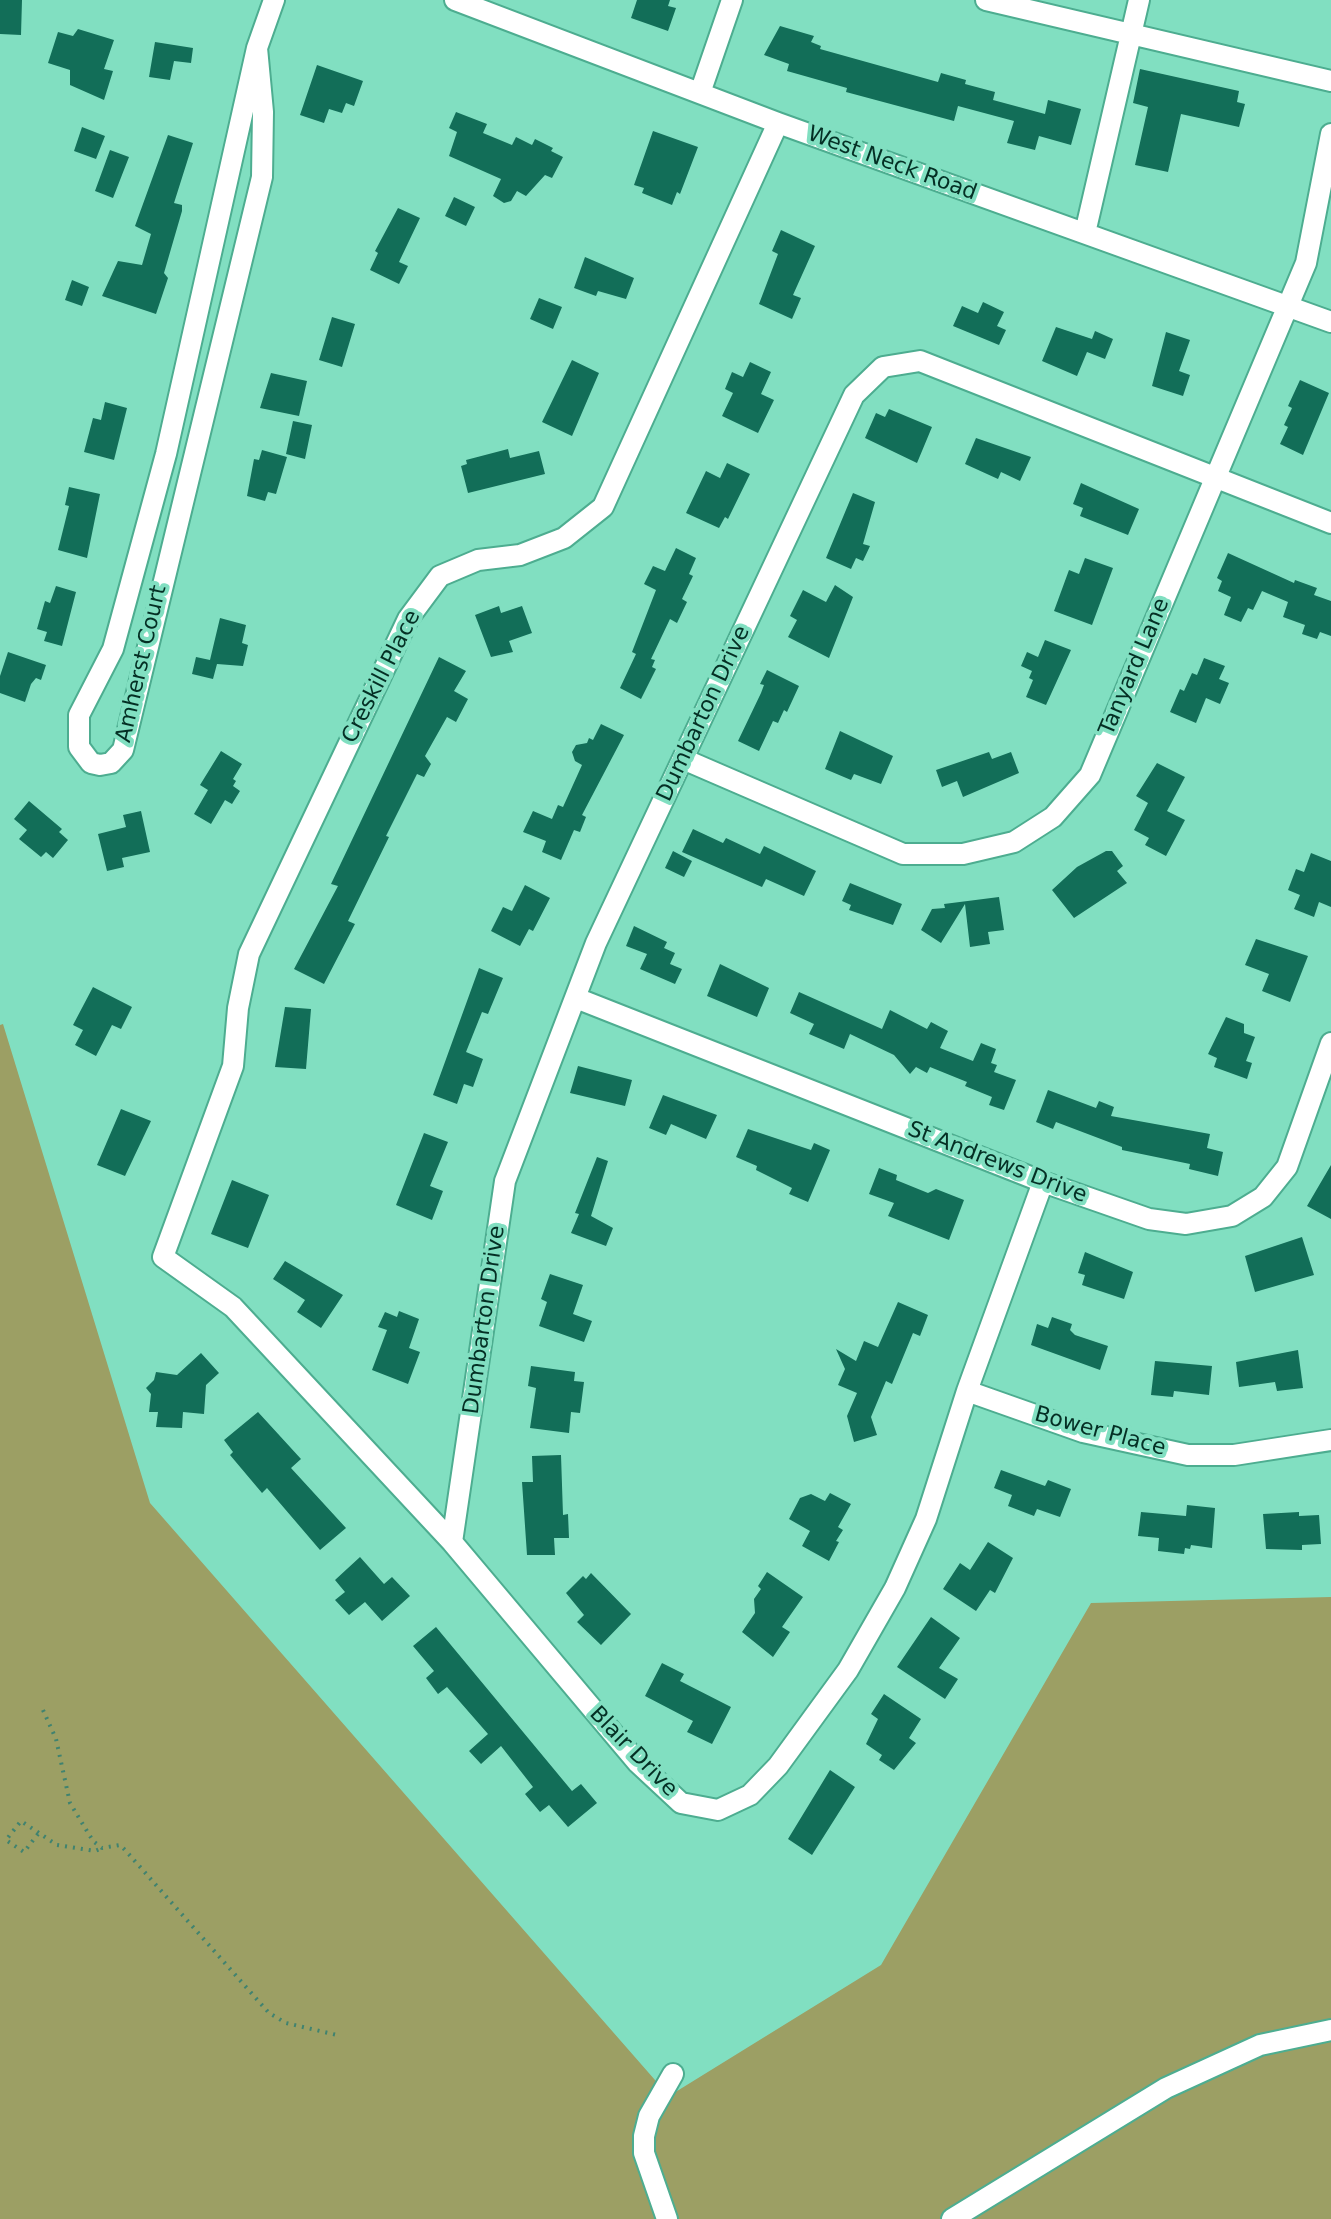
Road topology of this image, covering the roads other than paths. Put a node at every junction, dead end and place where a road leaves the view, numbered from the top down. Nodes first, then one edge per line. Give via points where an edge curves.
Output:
1 (274, 0) edge
2 (455, 0) edge
3 (732, 0) edge
4 (986, 0) edge
5 (1139, 0) edge
6 (500, 9) edge
7 (1133, 37) junction
8 (257, 48) junction
9 (1331, 81) edge
10 (700, 93) junction
11 (778, 123) junction
12 (1331, 134) edge
13 (1085, 233) junction
14 (1286, 305) junction
15 (1331, 322) edge
16 (1215, 478) junction
17 (1331, 523) edge
18 (683, 759) junction
19 (576, 998) junction
20 (1330, 1047) edge
21 (1043, 1182) junction
22 (163, 1257) joint
23 (967, 1391) junction
24 (1331, 1440) edge
25 (452, 1542) junction
26 (1331, 2030) edge
27 (673, 2074) dead end
28 (667, 2219) edge
29 (952, 2219) edge

1 - 8 street, Amherst Court
2 - 6 street, West Neck Road
3 - 10 street
4 - 7 street
5 - 7 street
6 - 10 street, West Neck Road
7 - 9 street
7 - 13 street
8 - 8 street, Amherst Court via 166,454 113,649 79,715 79,747 91,763 111,763 123,750 262,177
10 - 11 street, West Neck Road
11 - 13 street, West Neck Road
11 - 22 street, Creskill Place via 603,507 564,538 520,555 478,560 440,576 408,619 249,954 233,1066
12 - 14 street, Tanyard Lane via 1306,263
13 - 14 street, West Neck Road
14 - 15 street, West Neck Road
14 - 16 street, Tanyard Lane
16 - 17 street, Dumbarton Drive
16 - 18 street, Tanyard Lane via 1090,775 1053,817 1014,842 963,854 903,854
16 - 18 street, Dumbarton Drive via 920,361 883,367 854,395
18 - 19 street, Dumbarton Drive via 596,943
19 - 21 street, St Andrews Drive
19 - 25 street, Dumbarton Drive via 505,1181
20 - 21 street, St Andrews Drive via 1287,1167 1263,1197 1232,1216 1186,1224 1149,1219
21 - 23 street, Blair Drive
22 - 25 street, Blair Drive via 233,1307
23 - 24 street, Bower Place via 1083,1432 1188,1455 1234,1455
23 - 25 street, Blair Drive via 926,1519 895,1588 848,1670 778,1766 750,1795 718,1810 681,1803 638,1763
26 - 29 street via 1260,2045 1166,2088
27 - 28 street via 644,2136 644,2153

